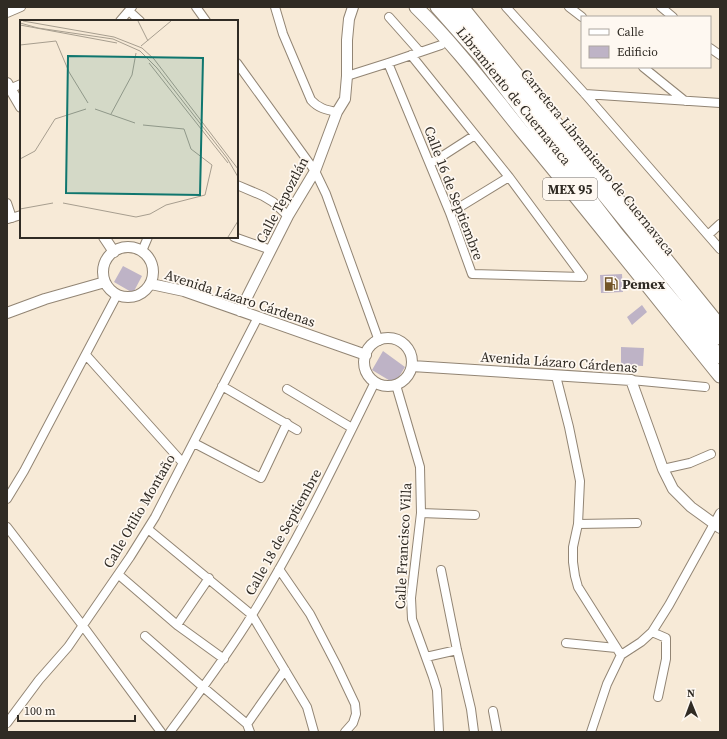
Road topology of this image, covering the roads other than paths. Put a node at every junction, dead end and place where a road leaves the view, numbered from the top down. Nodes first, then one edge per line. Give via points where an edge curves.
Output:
1 (20, 7) edge
2 (196, 7) edge
3 (275, 7) edge
4 (353, 7) edge
5 (416, 7) edge
6 (437, 7) edge
7 (450, 7) edge
8 (462, 7) edge
9 (506, 7) edge
10 (569, 7) edge
11 (661, 7) edge
12 (130, 9) edge
13 (7, 13) edge
14 (581, 16) edge
15 (672, 16) edge
16 (389, 17) dead end
17 (121, 20) edge
18 (139, 20) edge
19 (205, 20) edge
20 (441, 44) dead end
21 (711, 49) edge
22 (420, 52) junction
23 (411, 55) junction
24 (720, 55) edge
25 (238, 64) edge
26 (388, 64) junction
27 (644, 68) edge
28 (347, 76) junction
29 (20, 84) edge
30 (8, 87) edge
31 (585, 94) junction
32 (685, 101) junction
33 (720, 103) edge
34 (20, 105) edge
35 (337, 112) junction
36 (475, 135) junction
37 (430, 164) junction
38 (315, 171) junction
39 (509, 177) junction
40 (238, 185) edge
41 (7, 203) edge
42 (450, 213) junction
43 (20, 215) edge
44 (288, 216) junction
45 (10, 218) edge
46 (720, 224) edge
47 (708, 235) junction
48 (105, 238) edge
49 (148, 238) edge
50 (237, 238) edge
51 (720, 249) edge
52 (271, 250) junction
53 (142, 251) junction
54 (114, 252) junction
55 (104, 282) junction
56 (151, 284) junction
57 (117, 295) junction
58 (240, 311) junction
59 (7, 313) edge
60 (258, 317) junction
61 (720, 326) edge
62 (720, 338) edge
63 (379, 341) junction
64 (86, 355) junction
65 (366, 355) junction
66 (720, 357) edge
67 (412, 366) junction
68 (556, 376) junction
69 (720, 376) edge
70 (631, 380) junction
71 (375, 382) junction
72 (396, 385) junction
73 (222, 386) junction
74 (705, 387) dead end
75 (287, 389) dead end
76 (287, 423) junction
77 (352, 428) junction
78 (297, 430) dead end
79 (194, 443) junction
80 (710, 454) dead end
81 (182, 462) junction
82 (662, 469) junction
83 (7, 499) edge
84 (720, 513) edge
85 (421, 514) junction
86 (475, 515) dead end
87 (637, 523) dead end
88 (578, 524) junction
89 (716, 526) edge
90 (7, 527) edge
91 (148, 529) junction
92 (279, 569) junction
93 (441, 570) dead end
94 (119, 575) junction
95 (208, 578) junction
96 (252, 615) junction
97 (177, 625) junction
98 (83, 626) junction
99 (652, 632) junction
100 (145, 636) dead end
101 (566, 643) dead end
102 (616, 648) junction
103 (457, 650) junction
104 (621, 655) junction
105 (426, 656) junction
106 (224, 659) junction
107 (285, 670) junction
108 (203, 687) junction
109 (658, 697) dead end
110 (494, 711) dead end
111 (7, 723) edge
112 (247, 724) junction
113 (161, 732) edge
114 (170, 732) edge
115 (250, 732) edge
116 (314, 732) edge
117 (345, 732) edge
118 (439, 732) edge
119 (474, 732) edge
120 (497, 732) edge
121 (591, 732) edge

1 - 13 street
2 - 19 street
3 - 35 street via 283,34 311,100 317,106
4 - 28 street, Calle Tepoztlán via 347,40
5 - 69 main road, Libramiento de Cuernavaca / MEX 95 via 438,28 606,232
6 - 66 main road, Carretera Libramiento de Cuernavaca / MEX 95 via 482,58 617,234
7 - 62 main road, Carretera Libramiento de Cuernavaca / MEX 95
8 - 61 main road, Libramiento de Cuernavaca / MEX 95
9 - 31 street
10 - 14 street
11 - 15 street
12 - 17 street
12 - 18 street
16 - 22 street
20 - 22 street
21 - 24 street
22 - 23 street
23 - 26 street
23 - 36 street
25 - 38 street
26 - 28 street
26 - 37 street, Calle 16 de Septiembre
27 - 32 street
28 - 35 street, Calle Tepoztlán via 346,99
29 - 30 street
30 - 34 street
31 - 32 street
31 - 47 street
32 - 33 street
35 - 38 street, Calle Tepoztlán
36 - 37 street
36 - 39 street
37 - 42 street, Calle 16 de Septiembre
38 - 44 street, Calle Tepoztlán
38 - 63 street via 326,194
39 - 42 street
39 - 42 street, Calle 16 de Septiembre via 582,277 472,274
40 - 44 street via 273,202
41 - 45 street
43 - 45 street
44 - 52 street, Calle Tepoztlán
46 - 47 street
47 - 51 street
48 - 54 street
49 - 53 street
50 - 52 street
52 - 58 street, Calle Tepoztlán
53 - 54 street via 130,247
53 - 56 street via 153,269
54 - 55 street via 104,265
55 - 57 street
55 - 59 street via 45,298
56 - 57 street via 133,298
56 - 58 street, Avenida Lázaro Cárdenas via 184,291
57 - 64 street
58 - 60 street, Avenida Lázaro Cárdenas
60 - 65 street, Avenida Lázaro Cárdenas
60 - 73 street, Calle Otilio Montaño
63 - 65 street
63 - 67 street via 391,339 403,344 410,354
64 - 81 street
64 - 83 street
65 - 71 street via 366,370
67 - 68 street, Avenida Lázaro Cárdenas
67 - 72 street via 406,378
68 - 70 street, Avenida Lázaro Cárdenas
68 - 88 street via 580,481
70 - 74 street, Avenida Lázaro Cárdenas
70 - 82 street
71 - 72 street
71 - 77 street, Calle 18 de Septiembre
72 - 85 street, Calle Francisco Villa via 420,467
73 - 76 street
73 - 79 street, Calle Otilio Montaño
75 - 77 street
76 - 78 street
76 - 79 street via 261,478
77 - 92 street, Calle 18 de Septiembre via 297,539
79 - 81 street, Calle Otilio Montaño
80 - 82 street via 690,463
81 - 91 street, Calle Otilio Montaño
82 - 89 street via 673,488 691,507
84 - 89 street
85 - 86 street
85 - 105 street, Calle Francisco Villa via 411,598 412,619
87 - 88 street
88 - 102 street via 573,562 578,587
89 - 99 street
90 - 98 street
91 - 94 street, Calle Otilio Montaño
91 - 95 street
92 - 96 street, Calle 18 de Septiembre
92 - 117 street via 310,614 355,704 356,714
93 - 103 street
94 - 97 street
94 - 98 street, Calle Otilio Montaño
95 - 96 street
95 - 97 street
96 - 106 street, Calle 18 de Septiembre
96 - 107 street
97 - 106 street
98 - 111 street, Calle Otilio Montaño
98 - 113 street
99 - 104 street
99 - 109 street via 666,638 666,659
100 - 108 street
101 - 102 street
102 - 104 street
103 - 105 street
103 - 119 street
104 - 121 street via 607,684
105 - 118 street, Calle Francisco Villa via 437,690
106 - 108 street, Calle 18 de Septiembre
107 - 112 street
107 - 116 street via 307,707
108 - 112 street
108 - 114 street, Calle 18 de Septiembre
110 - 120 street
112 - 115 street

